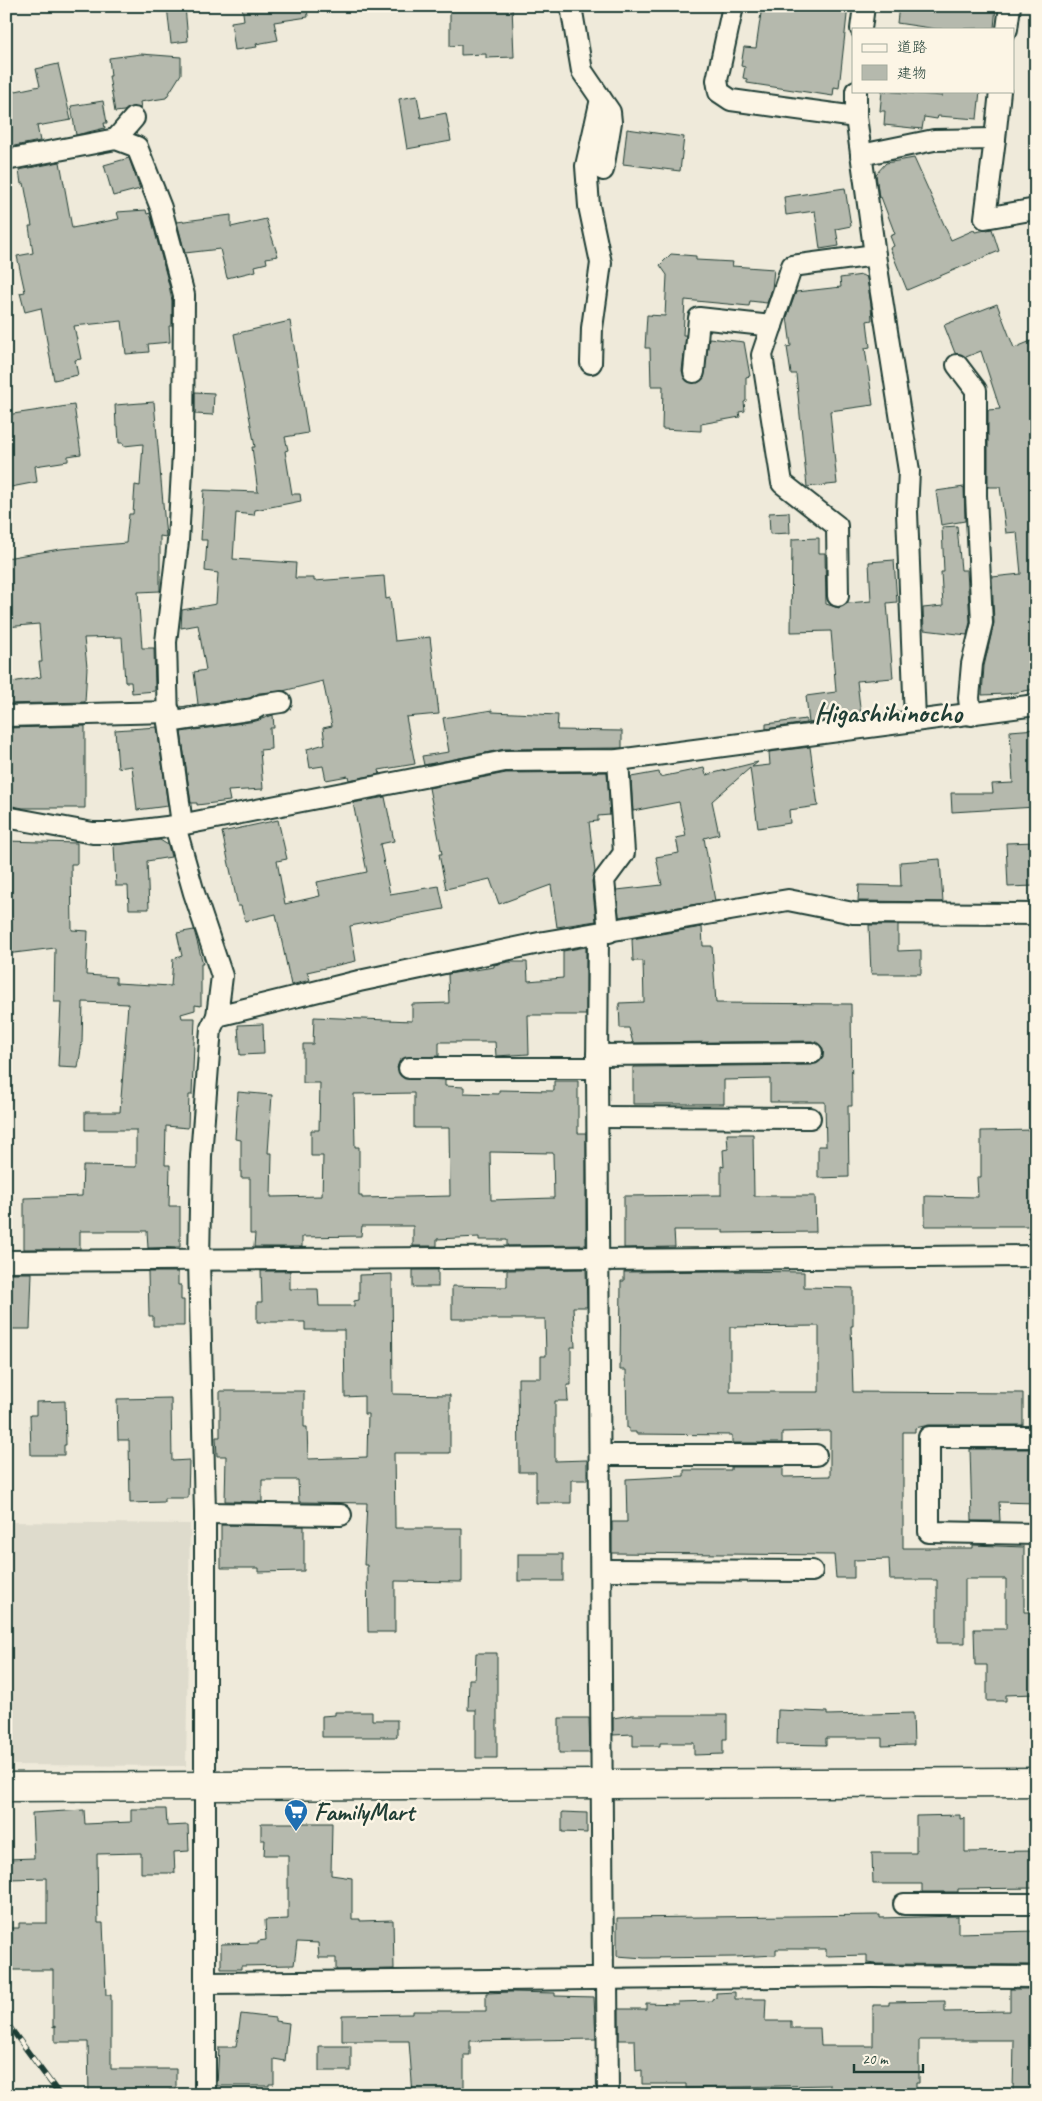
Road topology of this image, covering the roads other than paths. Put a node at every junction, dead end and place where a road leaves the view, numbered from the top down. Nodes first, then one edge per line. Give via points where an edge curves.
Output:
1 (571, 6) edge
2 (733, 6) edge
3 (864, 6) edge
4 (1010, 6) edge
5 (861, 28) edge
6 (1007, 28) edge
7 (856, 92) edge
8 (1000, 92) edge
9 (601, 99) junction
10 (856, 117) junction
11 (134, 118) dead end
12 (116, 139) junction
13 (995, 139) junction
14 (861, 155) junction
15 (6, 160) edge
16 (603, 170) dead end
17 (1036, 209) edge
18 (875, 255) junction
19 (772, 326) junction
20 (591, 363) dead end
21 (957, 365) dead end
22 (694, 372) dead end
23 (838, 596) dead end
24 (281, 702) dead end
25 (1032, 709) edge
26 (971, 715) junction
27 (6, 716) edge
28 (169, 717) junction
29 (915, 720) junction
30 (618, 760) junction
31 (6, 817) edge
32 (179, 825) junction
33 (1036, 914) edge
34 (604, 933) junction
35 (217, 1016) junction
36 (812, 1053) dead end
37 (597, 1062) junction
38 (409, 1068) dead end
39 (598, 1117) junction
40 (810, 1118) dead end
41 (1036, 1256) edge
42 (199, 1259) junction
43 (599, 1259) junction
44 (6, 1261) edge
45 (1036, 1437) edge
46 (601, 1455) junction
47 (816, 1455) dead end
48 (205, 1513) junction
49 (341, 1515) dead end
50 (1036, 1534) edge
51 (601, 1570) junction
52 (812, 1570) dead end
53 (1036, 1782) edge
54 (206, 1785) junction
55 (601, 1785) junction
56 (6, 1787) edge
57 (904, 1904) dead end
58 (1036, 1904) edge
59 (1036, 1977) edge
60 (605, 1980) junction
61 (206, 1983) junction
62 (204, 2095) edge
63 (608, 2095) edge

1 - 9 street via 582,70
2 - 10 street via 716,80 719,92 731,100
3 - 5 street
4 - 6 street
7 - 10 street
8 - 13 street
9 - 16 street via 610,112 611,122
9 - 20 street via 586,166 589,206 601,263
10 - 14 street
11 - 12 street
12 - 15 street
12 - 28 street via 137,148 161,208 184,295 183,453 178,541 166,642
13 - 14 street via 934,140
13 - 17 street via 985,218
14 - 18 street
18 - 19 street via 792,266
18 - 29 street via 909,471
19 - 22 street via 699,318
19 - 23 street via 762,355 782,483 837,526
21 - 26 street via 976,390 976,495 982,623 972,664 968,698
24 - 28 street via 254,709
25 - 26 street
26 - 29 street
27 - 28 street
28 - 32 street
29 - 30 street
30 - 32 street via 505,761
30 - 34 street via 624,853 604,880
31 - 32 street via 94,833
32 - 35 street via 194,893 222,976
33 - 34 street via 853,913 788,900
34 - 35 street via 544,942 359,981
34 - 37 street
35 - 42 street via 211,1028 200,1156
36 - 37 street
37 - 38 street
37 - 39 street
39 - 40 street
39 - 43 street
41 - 43 street
42 - 43 street
42 - 44 street
42 - 48 street
43 - 46 street
45 - 50 street via 929,1437 929,1504 929,1532
46 - 47 street
46 - 51 street
48 - 49 street
48 - 54 street
51 - 52 street
51 - 55 street
53 - 55 street
54 - 55 street
54 - 56 street
54 - 61 street
55 - 60 street
57 - 58 street
59 - 60 street
60 - 61 street
60 - 63 street
61 - 62 street

